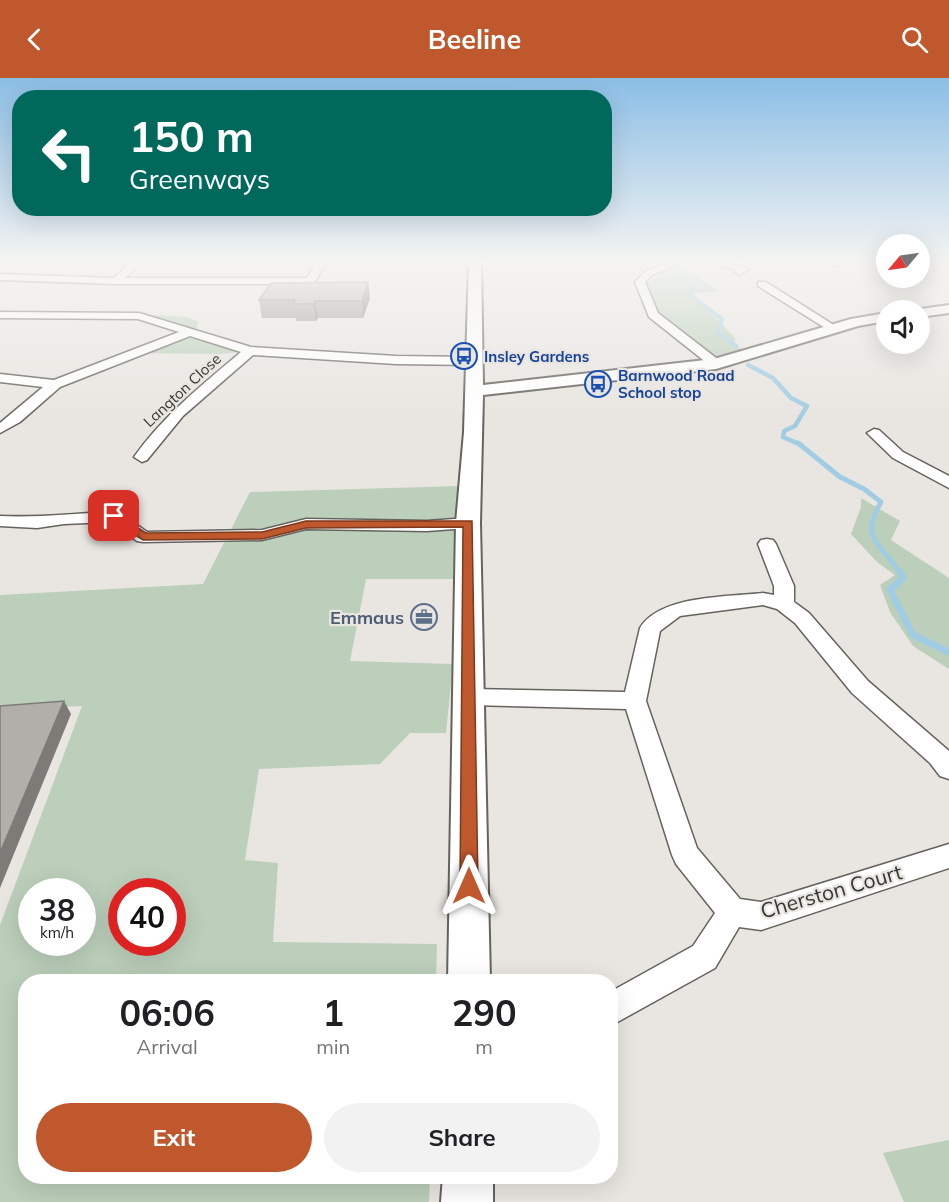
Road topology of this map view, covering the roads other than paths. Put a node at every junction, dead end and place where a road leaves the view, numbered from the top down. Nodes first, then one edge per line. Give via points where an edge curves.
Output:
1 (474, 313) edge
2 (651, 313) edge
3 (809, 313) edge
4 (0, 315) edge
5 (876, 319) edge
6 (834, 329) junction
7 (190, 332) junction
8 (250, 351) junction
9 (474, 361) junction
10 (716, 364) junction
11 (0, 378) edge
12 (55, 384) junction
13 (474, 391) junction
14 (0, 429) edge
15 (874, 433) dead end
16 (912, 446) dead end
17 (891, 449) junction
18 (142, 458) dead end
19 (949, 483) edge
20 (0, 521) edge
21 (468, 523) junction
22 (767, 544) dead end
23 (784, 604) junction
24 (470, 697) junction
25 (635, 701) junction
26 (949, 769) edge
27 (949, 856) edge
28 (732, 912) junction
29 (469, 974) edge
30 (618, 1006) edge
31 (468, 1184) edge
32 (467, 1202) edge

1 - 9 street
2 - 10 street
3 - 6 street
4 - 7 street via 140,316
5 - 6 street
6 - 10 street
7 - 8 street
7 - 12 street
8 - 9 street
8 - 18 street, Langton Close via 168,422
9 - 13 street
10 - 13 street
11 - 12 street
12 - 14 street
13 - 21 street
15 - 17 street
16 - 17 street
17 - 19 street
20 - 21 street via 37,523 114,516 143,537 262,535 306,524
21 - 24 street
22 - 23 street via 784,586
23 - 25 street via 763,599 674,610 650,628
23 - 26 street via 802,618 860,687
24 - 25 street
24 - 29 street
25 - 28 street via 686,855
27 - 28 street, Cherston Court via 761,915
28 - 30 street via 704,957
31 - 32 street

